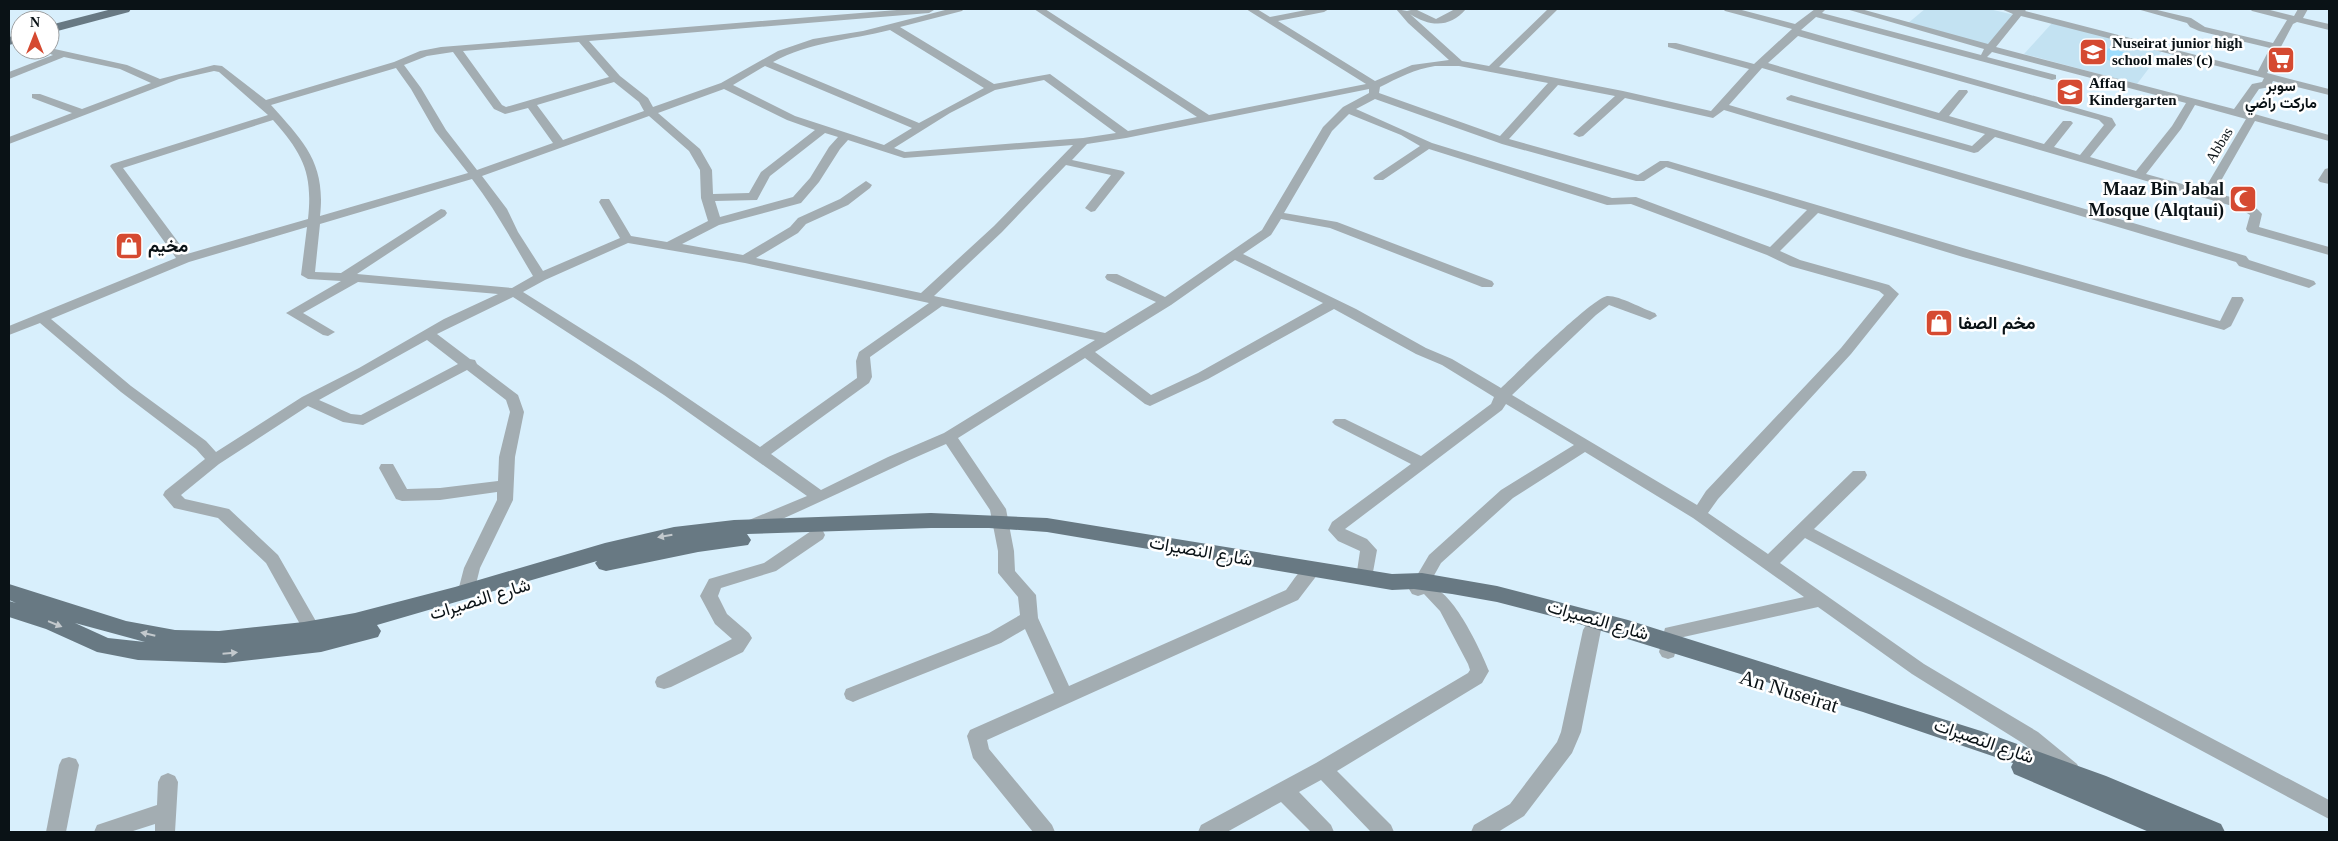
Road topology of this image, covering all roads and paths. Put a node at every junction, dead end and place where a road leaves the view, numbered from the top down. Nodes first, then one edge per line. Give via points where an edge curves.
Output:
1 (125, 9) edge
2 (938, 9) edge
3 (959, 9) edge
4 (1039, 9) edge
5 (1251, 9) edge
6 (1324, 9) edge
7 (1402, 9) edge
8 (1409, 9) edge
9 (1461, 9) edge
10 (1553, 9) edge
11 (1728, 9) edge
12 (1854, 9) edge
13 (2006, 9) edge
14 (2142, 9) edge
15 (2255, 9) edge
16 (2303, 9) edge
17 (2021, 10) edge
18 (1816, 11) edge
19 (2297, 19) junction
20 (801, 20) junction
21 (1269, 20) junction
22 (60, 26) edge
23 (892, 27) junction
24 (2329, 27) edge
25 (1796, 30) junction
26 (580, 38) junction
27 (817, 41) junction
28 (1672, 46) dead end
29 (2275, 46) junction
30 (1990, 48) junction
31 (456, 50) junction
32 (60, 53) edge
33 (63, 54) junction
34 (766, 63) junction
35 (1459, 63) junction
36 (398, 64) junction
37 (1969, 65) junction
38 (1758, 66) junction
39 (1492, 68) junction
40 (2265, 75) junction
41 (9, 76) edge
42 (2052, 77) dead end
43 (616, 78) junction
44 (1556, 81) junction
45 (160, 83) junction
46 (725, 85) junction
47 (992, 88) junction
48 (1374, 90) junction
49 (1963, 92) dead end
50 (2329, 92) edge
51 (1623, 94) junction
52 (36, 96) dead end
53 (1791, 98) dead end
54 (2192, 101) junction
55 (264, 104) junction
56 (531, 105) junction
57 (1722, 106) junction
58 (1347, 108) junction
59 (80, 112) junction
60 (650, 112) junction
61 (2237, 113) junction
62 (275, 116) junction
63 (1943, 116) junction
64 (2252, 117) junction
65 (1207, 119) junction
66 (2068, 123) dead end
67 (920, 127) junction
68 (823, 130) junction
69 (1993, 132) junction
70 (1579, 134) dead end
71 (1126, 136) junction
72 (845, 137) junction
73 (2329, 138) edge
74 (1503, 140) junction
75 (9, 141) edge
76 (1083, 141) junction
77 (560, 144) junction
78 (1428, 146) junction
79 (2047, 148) junction
80 (885, 149) junction
81 (2084, 159) junction
82 (1062, 161) junction
83 (2329, 171) edge
84 (475, 175) junction
85 (2139, 175) junction
86 (1379, 178) dead end
87 (2329, 181) edge
88 (866, 185) dead end
89 (2207, 194) junction
90 (708, 198) junction
91 (605, 202) dead end
92 (1091, 208) dead end
93 (1815, 209) junction
94 (441, 214) dead end
95 (1277, 215) junction
96 (715, 222) junction
97 (312, 224) junction
98 (627, 239) junction
99 (669, 246) junction
100 (2329, 251) edge
101 (1772, 252) junction
102 (1235, 255) junction
103 (184, 259) junction
104 (746, 259) junction
105 (540, 277) junction
106 (1112, 277) dead end
107 (350, 278) junction
108 (1487, 284) dead end
109 (2309, 284) dead end
110 (514, 292) junction
111 (924, 298) junction
112 (2237, 300) dead end
113 (941, 301) junction
114 (1166, 302) junction
115 (1332, 304) junction
116 (1650, 316) dead end
117 (41, 318) junction
118 (9, 331) edge
119 (328, 332) dead end
120 (428, 334) junction
121 (1107, 338) junction
122 (1086, 352) junction
123 (470, 364) junction
124 (1502, 396) junction
125 (307, 400) junction
126 (1340, 422) dead end
127 (949, 437) junction
128 (1584, 446) junction
129 (761, 454) junction
130 (214, 460) junction
131 (1422, 463) junction
132 (387, 468) dead end
133 (1859, 475) dead end
134 (506, 484) junction
135 (820, 497) junction
136 (1699, 514) junction
137 (958, 520) junction
138 (999, 520) junction
139 (747, 527) junction
140 (1803, 530) junction
141 (817, 535) junction
142 (1768, 564) junction
143 (1312, 570) junction
144 (1365, 578) junction
145 (1392, 582) joint
146 (1424, 588) junction
147 (467, 591) junction
148 (9, 592) edge
149 (1820, 600) junction
150 (9, 608) edge
151 (1029, 618) junction
152 (312, 630) junction
153 (1592, 630) junction
154 (1668, 646) junction
155 (664, 682) dead end
156 (853, 694) dead end
157 (1065, 697) junction
158 (69, 765) dead end
159 (1323, 769) junction
160 (2074, 774) junction
161 (168, 782) dead end
162 (1284, 791) junction
163 (2092, 796) junction
164 (2329, 810) edge
165 (166, 811) junction
166 (56, 832) edge
167 (104, 832) edge
168 (165, 832) edge
169 (1045, 832) edge
170 (1208, 832) edge
171 (1324, 832) edge
172 (1384, 832) edge
173 (1481, 832) edge
174 (2176, 832) edge
175 (2212, 832) edge

1 - 22 main road
2 - 20 street
3 - 23 street
4 - 65 street
5 - 21 street
6 - 21 street
7 - 35 street via 1411,21
8 - 9 street via 1435,23
10 - 39 street
11 - 25 street
12 - 30 street
13 - 17 street
14 - 29 street
15 - 19 street
16 - 19 street
17 - 30 street
17 - 40 street
18 - 25 street
18 - 37 street
19 - 24 street
19 - 29 street via 2289,22
20 - 26 street
20 - 27 street
21 - 48 street
23 - 27 street
23 - 47 street
25 - 37 street
25 - 38 street
26 - 31 street
26 - 43 street
27 - 34 street via 782,53
28 - 38 street
29 - 40 street
30 - 37 street
30 - 54 street
31 - 36 street via 424,53
31 - 56 street via 498,107 505,111
32 - 33 street
33 - 41 street
33 - 45 street via 123,67
34 - 46 street
34 - 67 street
35 - 39 street
35 - 48 street via 1435,62 1414,66
36 - 55 street
36 - 84 street via 416,88 440,131
37 - 42 street
37 - 81 street via 2108,120 2110,124
38 - 57 street
38 - 63 street
39 - 44 street
40 - 50 street
40 - 61 street, Abbas via 2266,85 2256,86
43 - 56 street
43 - 60 street via 644,100
44 - 51 street
44 - 74 street
45 - 55 street via 203,70 222,69
45 - 59 street
46 - 60 street
46 - 68 street
47 - 67 street
47 - 71 street via 1046,76
48 - 58 street
48 - 65 street
48 - 74 street via 1422,115
49 - 63 street
51 - 57 street via 1713,115
51 - 70 street
52 - 59 street
53 - 69 street via 1974,150
54 - 61 street
54 - 85 street via 2177,127
55 - 62 street
56 - 77 street
57 - 109 street via 2241,259 2244,263
58 - 78 street
58 - 95 street via 1328,129
59 - 75 street
60 - 77 street
60 - 90 street via 694,149 706,170
61 - 64 street, Abbas
62 - 97 street via 300,144 314,179 316,199
62 - 103 street via 116,166
63 - 69 street
64 - 73 street
64 - 89 street, Abbas
65 - 71 street
66 - 79 street
67 - 80 street
68 - 72 street
68 - 90 street via 765,174 753,197
69 - 79 street
71 - 76 street
72 - 80 street
72 - 96 street via 797,200
74 - 93 street via 1640,179 1664,163
76 - 80 street via 932,154 904,155
76 - 82 street
77 - 84 street
78 - 86 street
78 - 101 street via 1611,202 1632,200
79 - 81 street
81 - 85 street
82 - 92 street via 1120,173
82 - 111 street via 998,229
83 - 87 street via 2324,180
84 - 97 street
84 - 105 street via 501,209
85 - 89 street
88 - 104 street via 844,202 802,221 794,230
89 - 100 street via 2252,210 2256,214 2252,229
90 - 96 street
91 - 98 street
93 - 101 street
93 - 112 street via 2224,326
94 - 107 street
95 - 102 street via 1267,232
95 - 108 street via 1333,225
96 - 99 street
97 - 103 street
97 - 107 street via 308,275
98 - 99 street
98 - 105 street
99 - 104 street
101 - 136 street via 1795,263 1884,288 1892,294 1846,351 1712,495
102 - 114 street
102 - 115 street
103 - 117 street
104 - 111 street
105 - 110 street
106 - 114 street
107 - 110 street
107 - 119 street via 293,313
110 - 120 street
110 - 129 street via 602,346
111 - 113 street
113 - 121 street
113 - 129 street via 864,355 861,361 864,380
114 - 121 street
115 - 122 street via 1203,376 1150,401
115 - 124 street via 1447,362
116 - 124 street via 1608,300
117 - 118 street
117 - 130 street via 126,389 201,444
120 - 123 street
120 - 125 street
121 - 122 street
122 - 127 street
123 - 125 street via 363,420 348,419
123 - 134 street via 513,398 517,412 507,457
124 - 128 street
124 - 131 street via 1497,407
125 - 130 street
126 - 131 street
127 - 135 street
127 - 138 street via 998,509
128 - 136 street
128 - 146 street via 1507,494 1434,558
129 - 135 street
130 - 152 street via 171,496 180,504 223,513 272,559
131 - 144 street via 1336,530 1339,535 1367,546
132 - 134 street via 402,495 440,494
133 - 140 street
134 - 147 street via 505,500 472,568
135 - 139 street
136 - 142 street
137 - 138 main road, شارع النصيرات
137 - 139 main road, شارع النصيرات via 911,519
137 - 141 main road, شارع النصيرات
138 - 143 main road, شارع النصيرات via 1048,525
138 - 151 street via 1007,573 1027,595
139 -> 147 main road, شارع النصيرات via 655,538
140 - 142 street
140 - 164 street
150 -> 141 main road, شارع النصيرات via 54,623 104,646 138,651 225,654 330,641 617,560 698,544
141 - 155 street via 770,567 716,584 709,596 713,604 721,619 744,638 737,647
142 - 149 street
143 - 144 main road, شارع النصيرات
143 - 157 street via 1292,595
144 - 145 main road, شارع النصيرات
145 - 146 main road, An Nuseirat
146 - 153 main road, An Nuseirat
146 - 154 main road, شارع النصيرات via 1486,591 1534,602
146 - 159 street via 1446,606 1480,671 1475,678
147 - 152 main road, شارع النصيرات via 414,608
152 -> 148 main road, شارع النصيرات via 201,641 150,635
149 - 154 street via 1671,633
149 - 160 street via 1918,669 2031,738
151 - 156 street via 995,638
151 - 157 street
153 - 154 main road, An Nuseirat
153 - 173 street via 1572,732 1565,747 1517,810
154 - 160 main road, شارع النصيرات via 1949,729
154 - 163 main road, An Nuseirat via 1958,744
157 - 169 street via 977,736 980,752
158 - 166 street
159 - 162 street
159 - 172 street
160 - 163 street
160 - 175 main road, شارع النصيرات
161 - 165 street
162 - 170 street
162 - 171 street
163 - 174 main road, An Nuseirat
165 - 167 street
165 - 168 street

